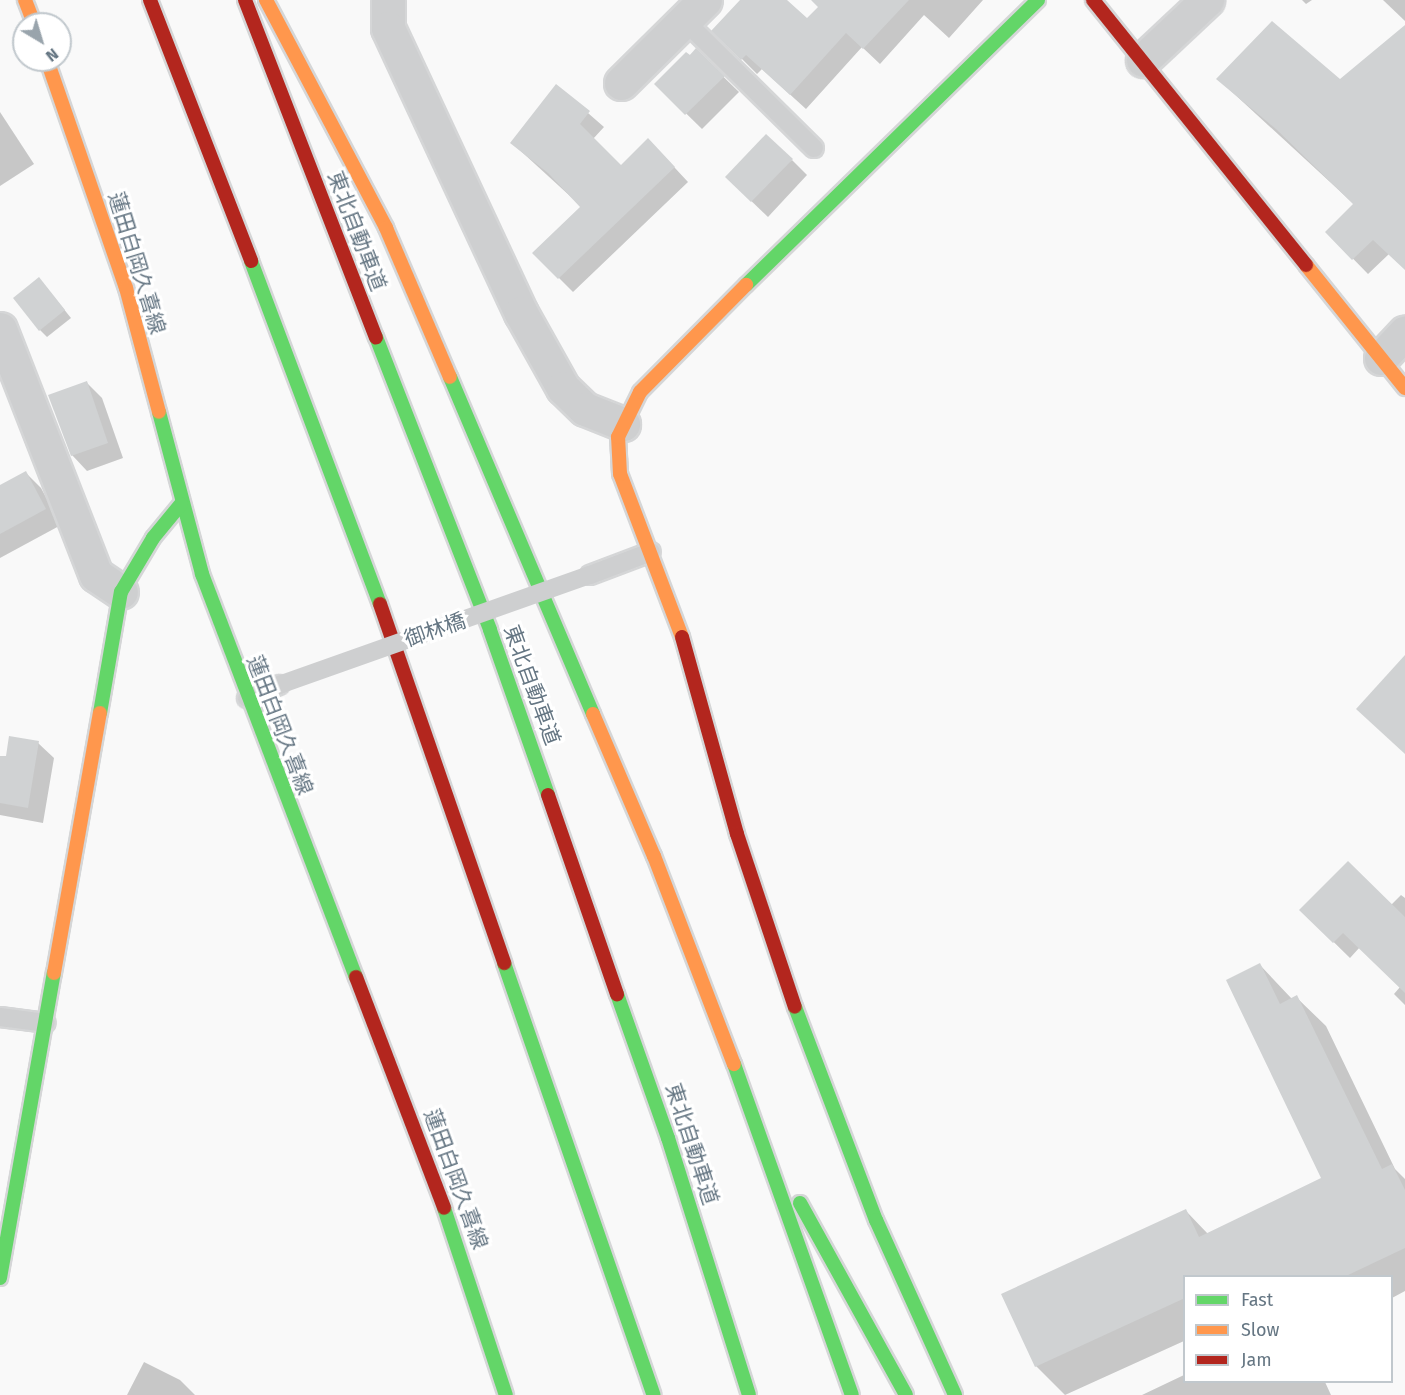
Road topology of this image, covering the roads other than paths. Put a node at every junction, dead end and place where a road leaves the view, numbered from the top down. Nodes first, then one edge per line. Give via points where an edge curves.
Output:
1 (150, 0) edge
2 (245, 0) edge
3 (266, 0) edge
4 (388, 0) edge
5 (1038, 0) edge
6 (1093, 0) edge
7 (1207, 0) edge
8 (695, 11) edge
9 (1143, 60) junction
10 (51, 72) edge
11 (621, 83) dead end
12 (814, 148) dead end
13 (0, 330) edge
14 (1405, 332) edge
15 (1381, 358) junction
16 (1405, 388) edge
17 (623, 424) junction
18 (182, 504) junction
19 (651, 552) junction
20 (121, 592) junction
21 (247, 698) junction
22 (0, 1017) edge
23 (46, 1023) junction
24 (768, 1153) junction
25 (0, 1278) edge
26 (506, 1395) edge
27 (654, 1395) edge
28 (748, 1395) edge
29 (852, 1395) edge
30 (906, 1395) edge
31 (955, 1395) edge

1 - 27 main road via 356,535
2 - 28 main road, 東北自動車道 via 494,641 668,1138
3 - 24 main road via 386,228 654,856
4 - 17 street via 388,28 521,313 564,388 585,408
5 - 17 main road via 676,354 640,392
6 - 9 main road
7 - 9 street
8 - 11 street
8 - 12 lane
9 - 15 main road
10 - 18 main road, 蓮田白岡久喜線 via 126,288
13 - 20 street via 96,575
14 - 15 street
15 - 16 main road
17 - 19 main road via 618,437 620,474
18 - 20 main road via 153,538
18 - 21 main road, 蓮田白岡久喜線
19 - 21 lane, 御林橋, bridge
19 - 31 main road via 689,654 737,834 800,1020 876,1220
20 - 23 main road
21 - 26 main road, 蓮田白岡久喜線 via 417,1132
22 - 23 lane
23 - 25 main road
24 - 29 main road
24 - 30 main road via 817,1230

